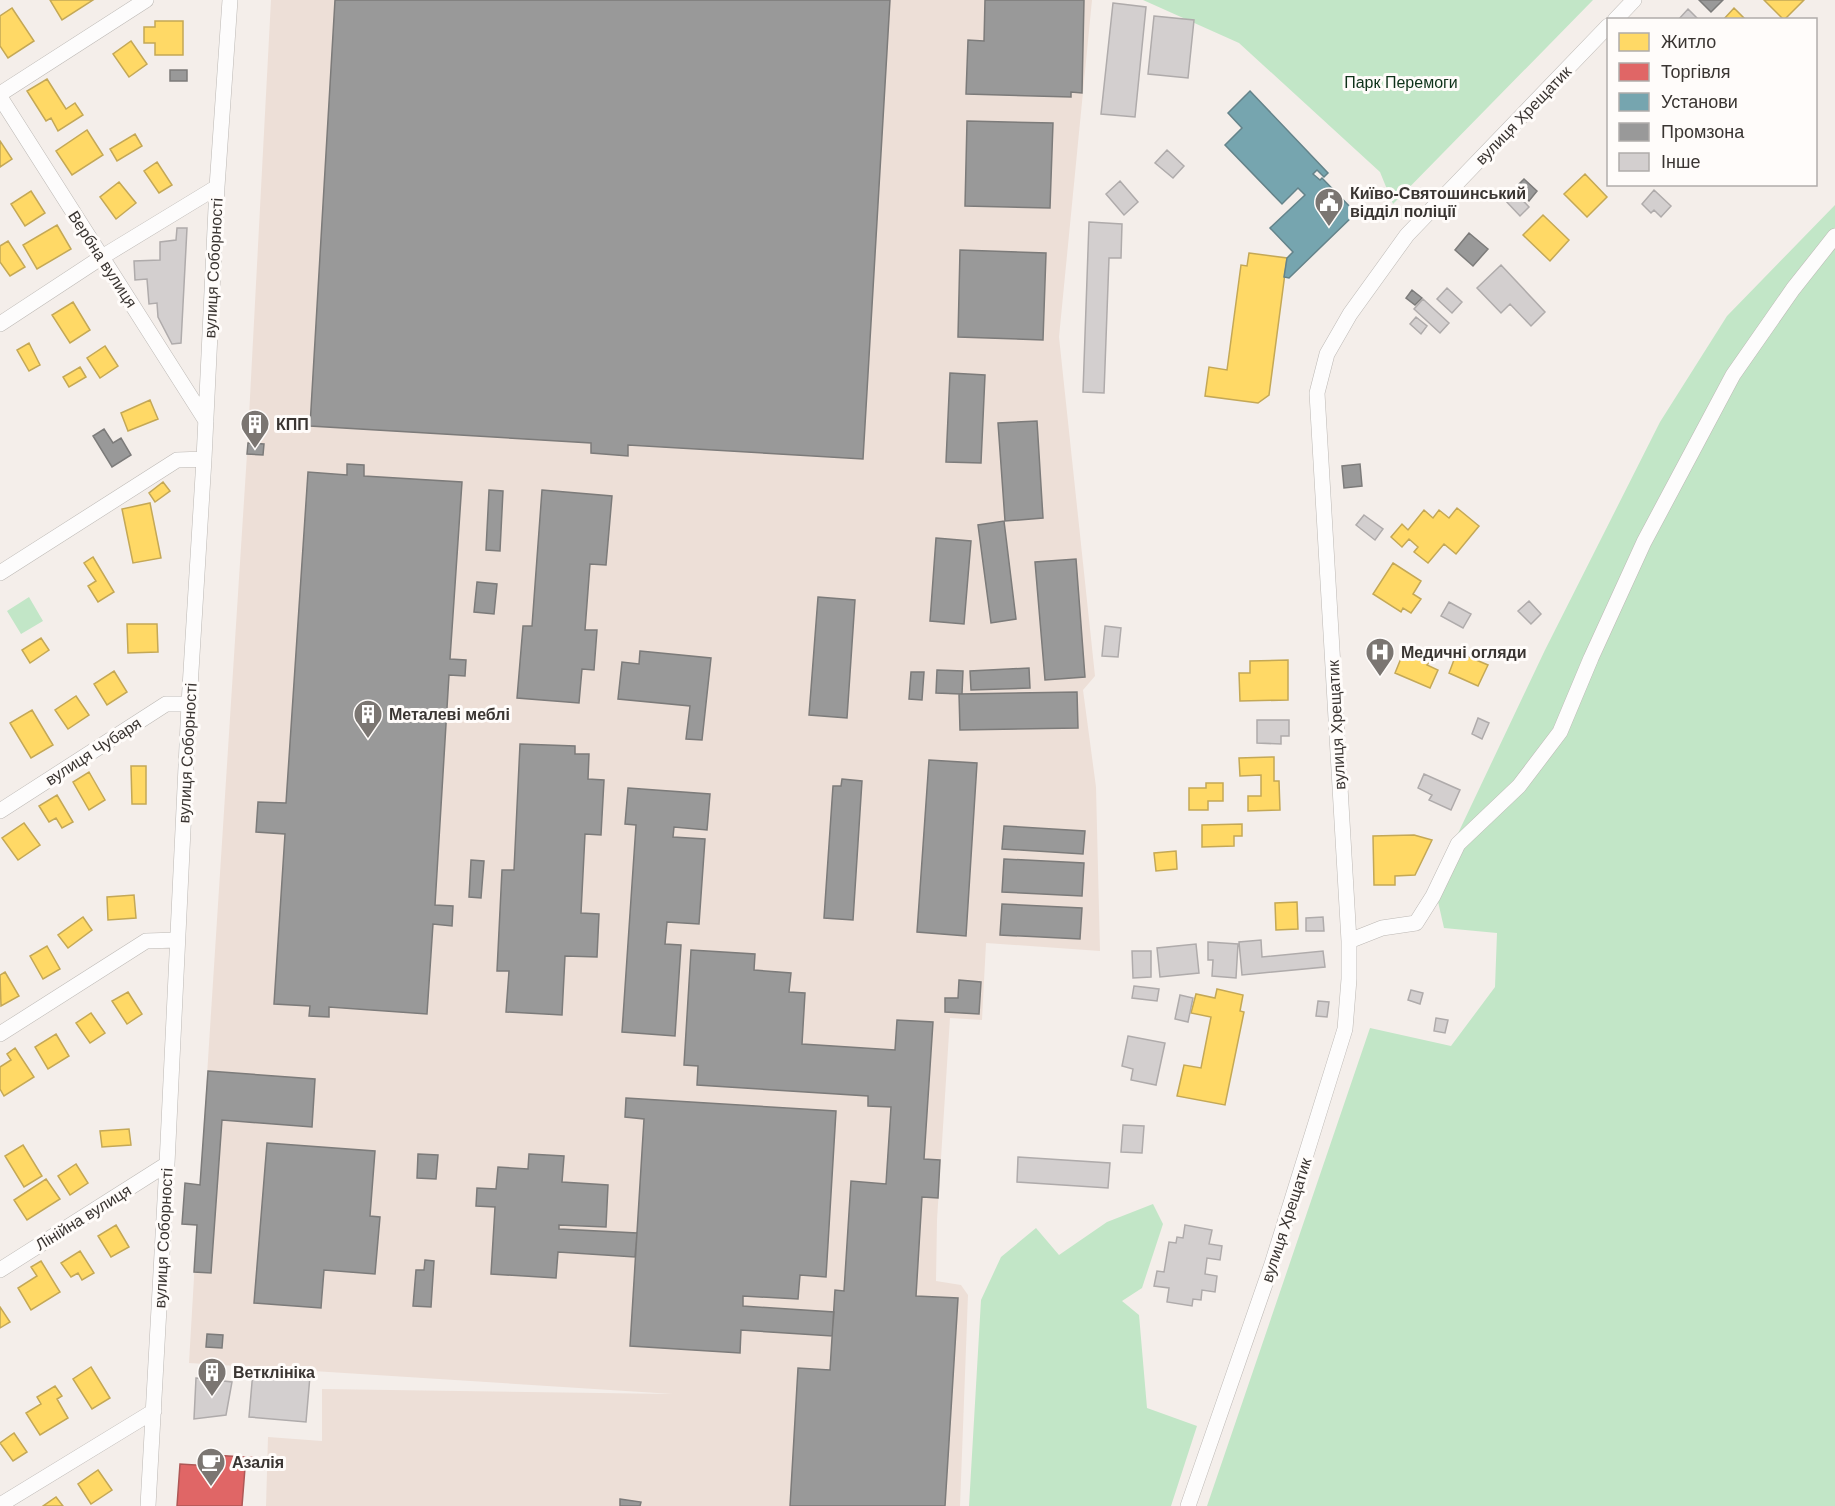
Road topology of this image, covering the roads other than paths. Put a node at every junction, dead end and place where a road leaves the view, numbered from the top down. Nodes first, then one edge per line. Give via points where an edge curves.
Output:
1 (146, 0) edge
2 (230, 0) edge
3 (1634, 0) edge
4 (1617, 18) edge
5 (1607, 27) edge
6 (0, 96) edge
7 (217, 187) junction
8 (1835, 237) edge
9 (102, 257) junction
10 (0, 324) edge
11 (206, 420) junction
12 (204, 459) junction
13 (0, 573) edge
14 (189, 704) junction
15 (0, 811) edge
16 (177, 940) junction
17 (1348, 941) junction
18 (0, 1034) edge
19 (167, 1164) junction
20 (0, 1270) edge
21 (154, 1411) junction
22 (0, 1505) edge
23 (148, 1506) edge
24 (1188, 1506) edge

1 - 6 street
2 - 7 street, вулиця Соборності
3 - 4 street
5 - 17 street, вулиця Хрещатик via 1407,235 1350,314 1327,354 1317,393
6 - 9 street, Вербна вулиця
7 - 9 street
7 - 11 street, вулиця Соборності
8 - 17 street via 1733,375 1644,542 1560,732 1519,786 1458,844 1416,923 1382,928
9 - 10 street
9 - 11 street, Вербна вулиця
11 - 12 street, вулиця Соборності
12 - 13 street via 177,460
12 - 14 street, вулиця Соборності
14 - 15 street, вулиця Чубаря via 165,704
14 - 16 street, вулиця Соборності
16 - 18 street via 146,941
16 - 19 street, вулиця Соборності
17 - 24 street, вулиця Хрещатик via 1345,1029 1272,1264
19 - 20 street, Лінійна вулиця
19 - 21 street, вулиця Соборності
21 - 22 street
21 - 23 street, вулиця Соборності

